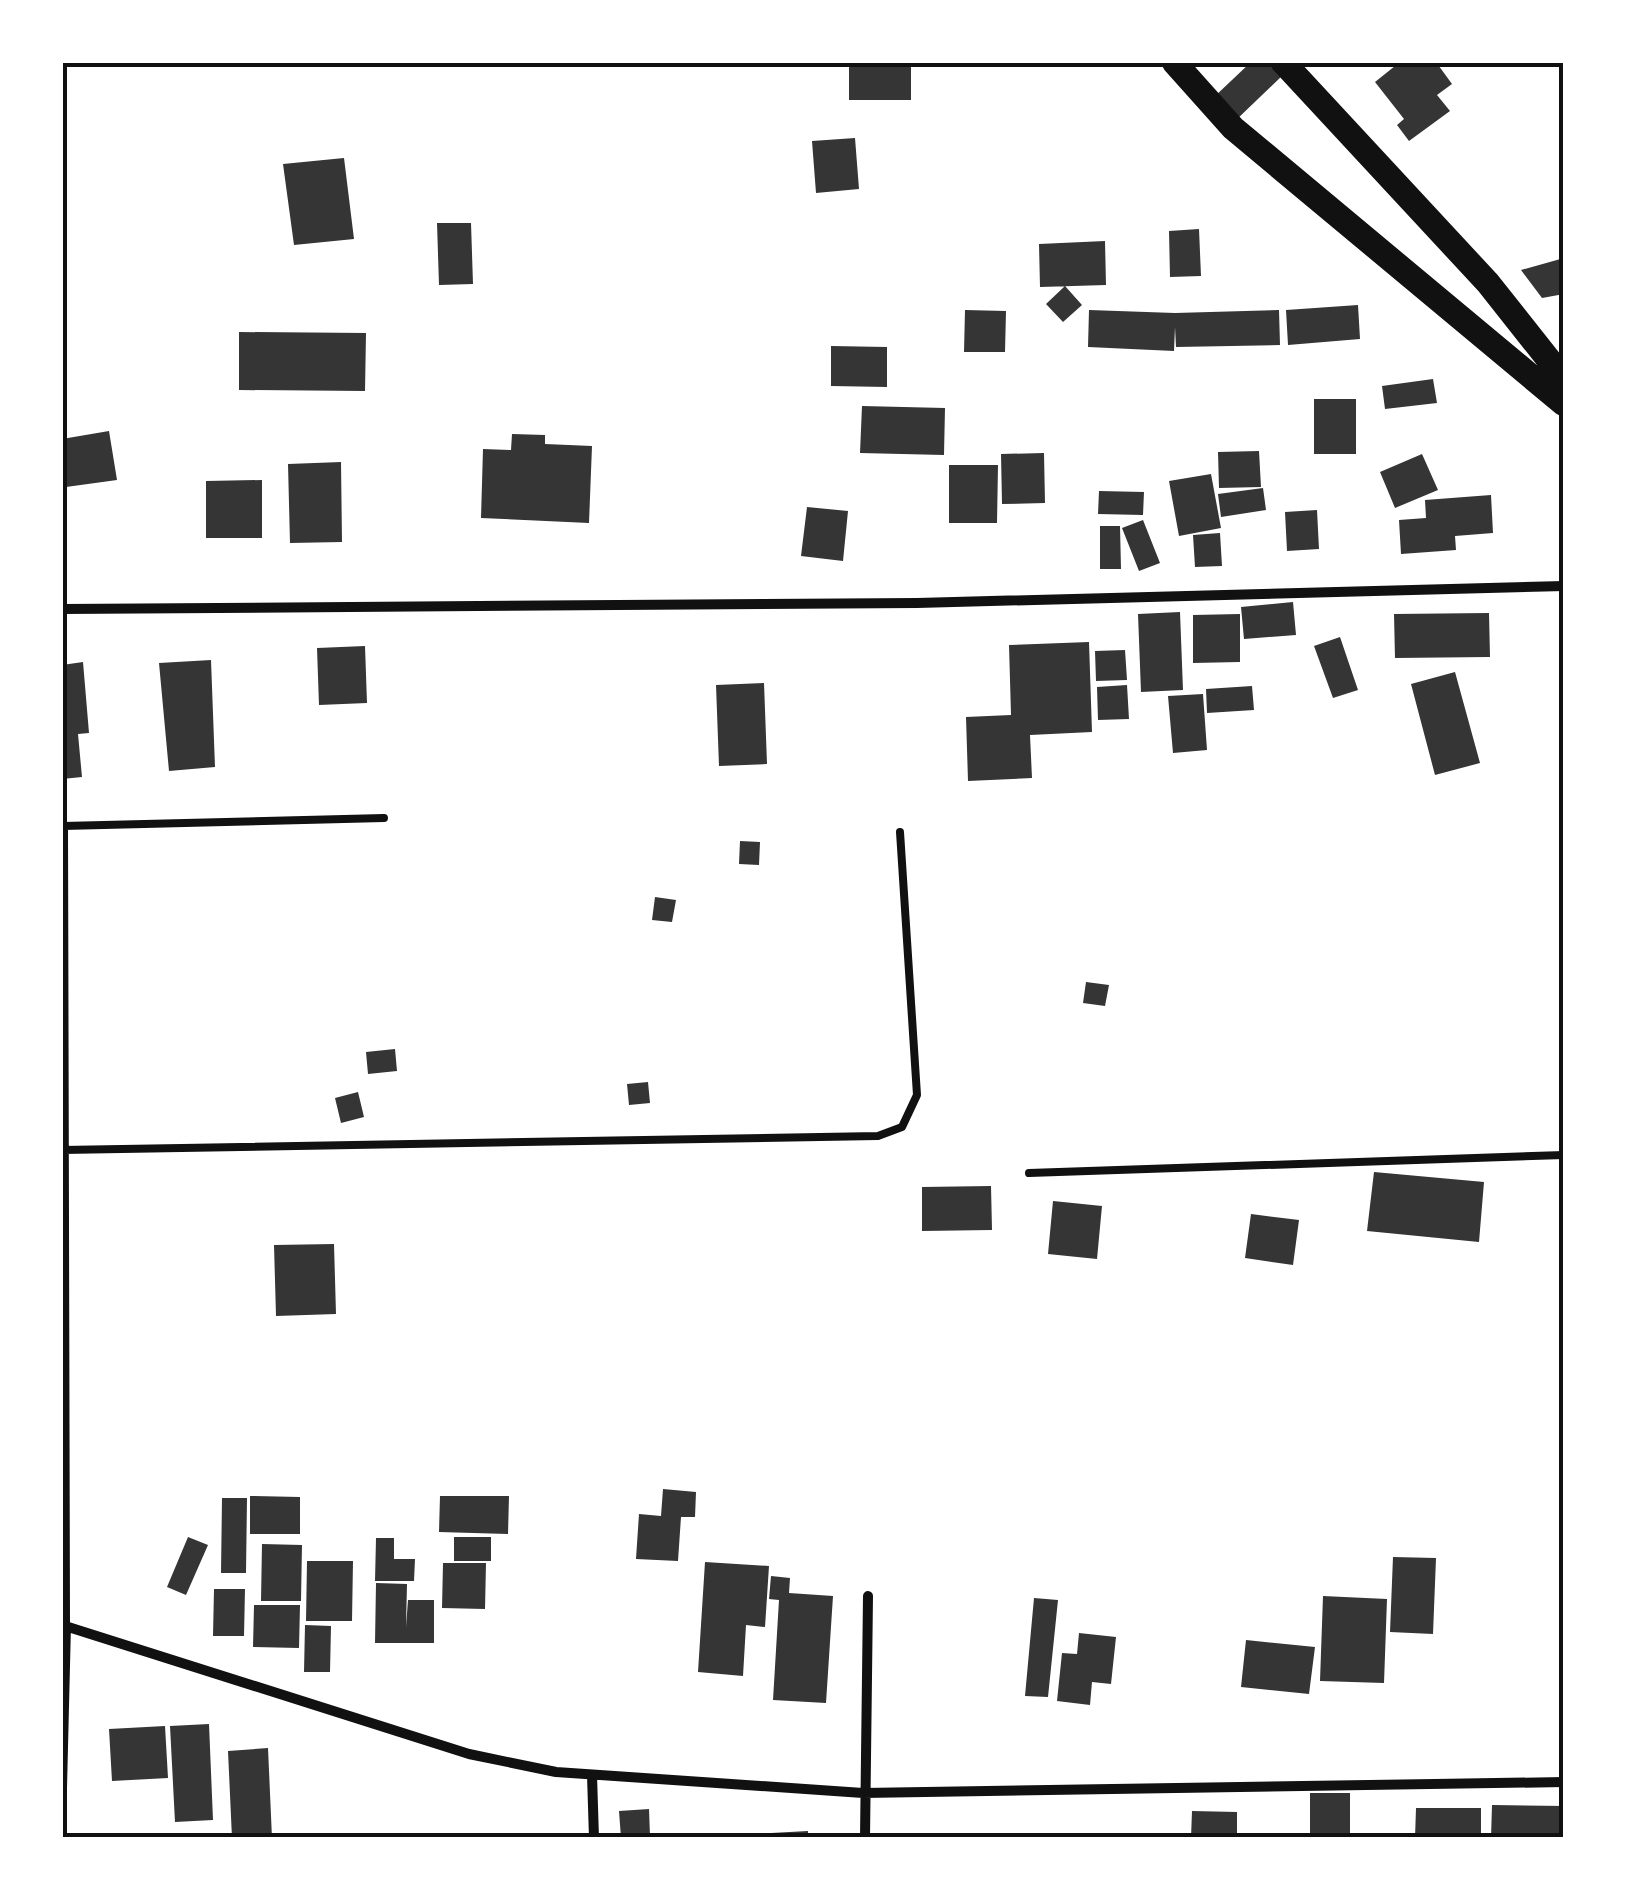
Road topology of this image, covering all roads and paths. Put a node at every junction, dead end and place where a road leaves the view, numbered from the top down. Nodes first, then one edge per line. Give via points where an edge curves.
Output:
1 (1174, 62) edge
2 (1284, 62) edge
3 (1564, 379) edge
4 (1564, 404) edge
5 (1564, 586) edge
6 (62, 609) edge
7 (384, 818) dead end
8 (63, 826) edge
9 (900, 832) dead end
10 (63, 1150) edge
11 (1564, 1154) edge
12 (1029, 1173) dead end
13 (868, 1596) dead end
14 (64, 1625) edge
15 (592, 1775) junction
16 (1564, 1782) edge
17 (62, 1788) edge
18 (864, 1793) junction
19 (594, 1838) edge
20 (865, 1838) edge

1 - 4 main road via 1233,128
2 - 3 main road via 1488,283
5 - 6 street via 918,603
7 - 8 lane
8 - 10 lane
9 - 10 lane via 917,1096 902,1126 878,1136
10 - 14 lane
11 - 12 lane
13 - 18 street
14 - 15 street via 470,1754
14 - 17 street
15 - 18 street
15 - 19 street
16 - 18 street
18 - 20 street

